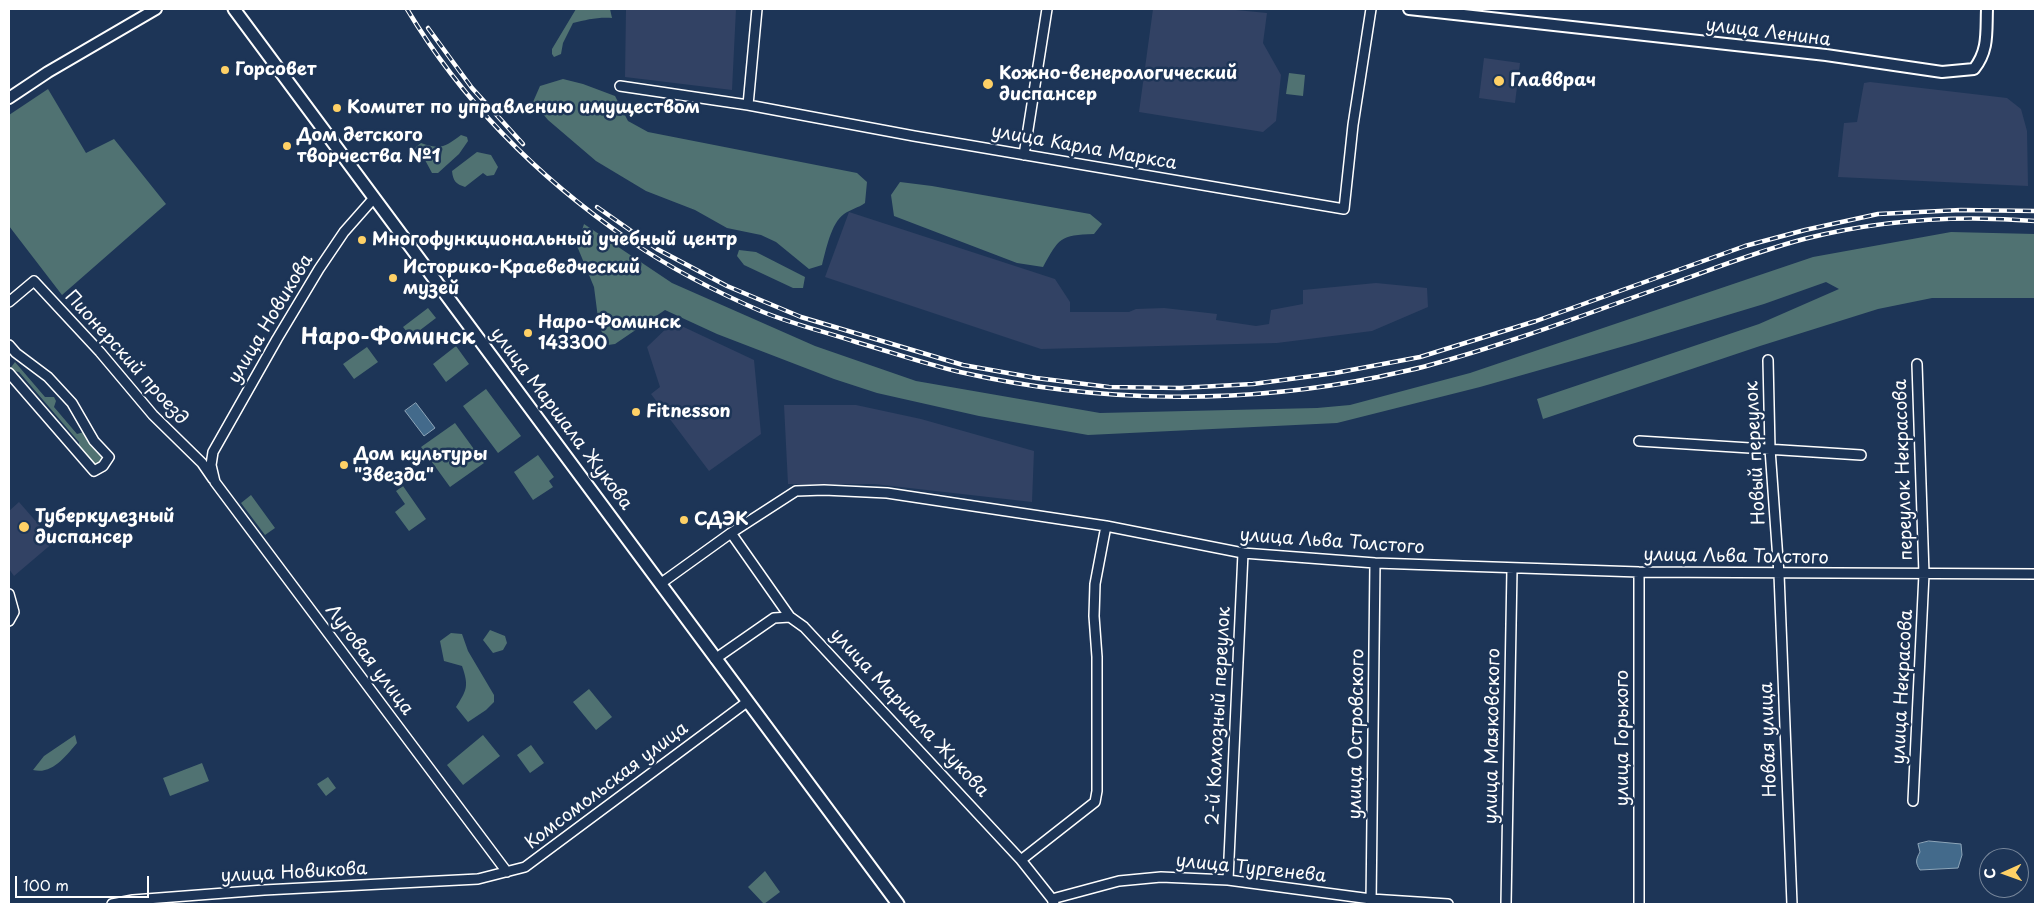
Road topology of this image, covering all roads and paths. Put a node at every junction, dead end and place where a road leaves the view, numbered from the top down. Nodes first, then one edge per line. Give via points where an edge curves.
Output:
1 (156, 9) edge
2 (234, 9) edge
3 (757, 9) edge
4 (1047, 9) edge
5 (1371, 9) edge
6 (1410, 9) edge
7 (1987, 9) edge
8 (620, 86) dead end
9 (9, 98) edge
10 (748, 104) junction
11 (1024, 155) junction
12 (374, 198) junction
13 (9, 302) edge
14 (9, 345) edge
15 (1768, 360) dead end
16 (1917, 364) dead end
17 (9, 373) edge
18 (1639, 441) dead end
19 (1770, 449) junction
20 (1860, 455) dead end
21 (211, 465) joint
22 (215, 482) junction
23 (1106, 526) junction
24 (731, 533) junction
25 (1243, 553) junction
26 (1375, 563) junction
27 (1512, 569) junction
28 (1638, 572) junction
29 (1780, 574) junction
30 (1924, 574) junction
31 (2035, 574) edge
32 (660, 584) junction
33 (9, 594) edge
34 (790, 617) junction
35 (9, 621) edge
36 (716, 659) junction
37 (747, 702) junction
38 (1913, 801) dead end
39 (1020, 860) junction
40 (506, 872) junction
41 (478, 879) joint
42 (1228, 880) junction
43 (176, 900) edge
44 (1053, 902) edge
45 (1371, 902) edge
46 (112, 904) edge
47 (898, 904) edge
48 (1448, 904) edge
49 (1506, 904) edge
50 (1639, 904) edge
51 (1792, 904) edge

1 - 9 street
2 - 12 main road, улица Маршала Жукова
3 - 10 street
4 - 11 street
5 - 11 street, улица Карла Маркса via 1344,209
6 - 7 street, улица Ленина via 1942,72 1974,68 1985,52
8 - 10 street, улица Карла Маркса
10 - 11 street, улица Карла Маркса
12 - 21 street, улица Новикова via 344,232 276,339 213,452
12 - 32 main road, улица Маршала Жукова
13 - 22 street, Пионерский проезд via 34,281 153,415 202,463
14 - 17 street via 48,377 72,403 94,441 109,457 103,466 94,471
15 - 19 street, Новый переулок
16 - 30 street, переулок Некрасова
18 - 19 street
19 - 20 street
19 - 29 street, Новый переулок
21 - 22 street, Луговая улица
22 - 40 street, Луговая улица
23 - 24 street, улица Льва Толстого via 887,493 824,490 796,491
23 - 25 street, улица Льва Толстого
23 - 39 street via 1095,592 1095,802
24 - 32 street, улица Льва Толстого
24 - 34 street, улица Маршала Жукова
25 - 26 street, улица Льва Толстого
25 - 42 street, 2-й Колхозный переулок
26 - 27 street, улица Льва Толстого
26 - 45 street, улица Островского
27 - 28 street, улица Льва Толстого
27 - 49 street, улица Маяковского
28 - 29 street, улица Льва Толстого
28 - 50 street, улица Горького
29 - 30 street, улица Льва Толстого
29 - 51 street, Новая улица
30 - 31 street, улица Льва Толстого
30 - 38 street, улица Некрасова
32 - 36 main road, улица Маршала Жукова
33 - 35 street via 14,612
34 - 36 street via 774,618
34 - 39 street, улица Маршала Жукова via 804,626
36 - 37 main road, улица Маршала Жукова
37 - 40 street, Комсомольская улица via 525,867
37 - 47 main road, улица Маршала Жукова
39 - 44 street, улица Маршала Жукова
40 - 41 street, Комсомольская улица
41 - 43 street, улица Новикова
42 - 44 street, улица Тургенева via 1161,876 1119,881
42 - 45 street, улица Тургенева
43 - 46 street, улица Новикова via 133,900
45 - 48 street, улица Тургенева

